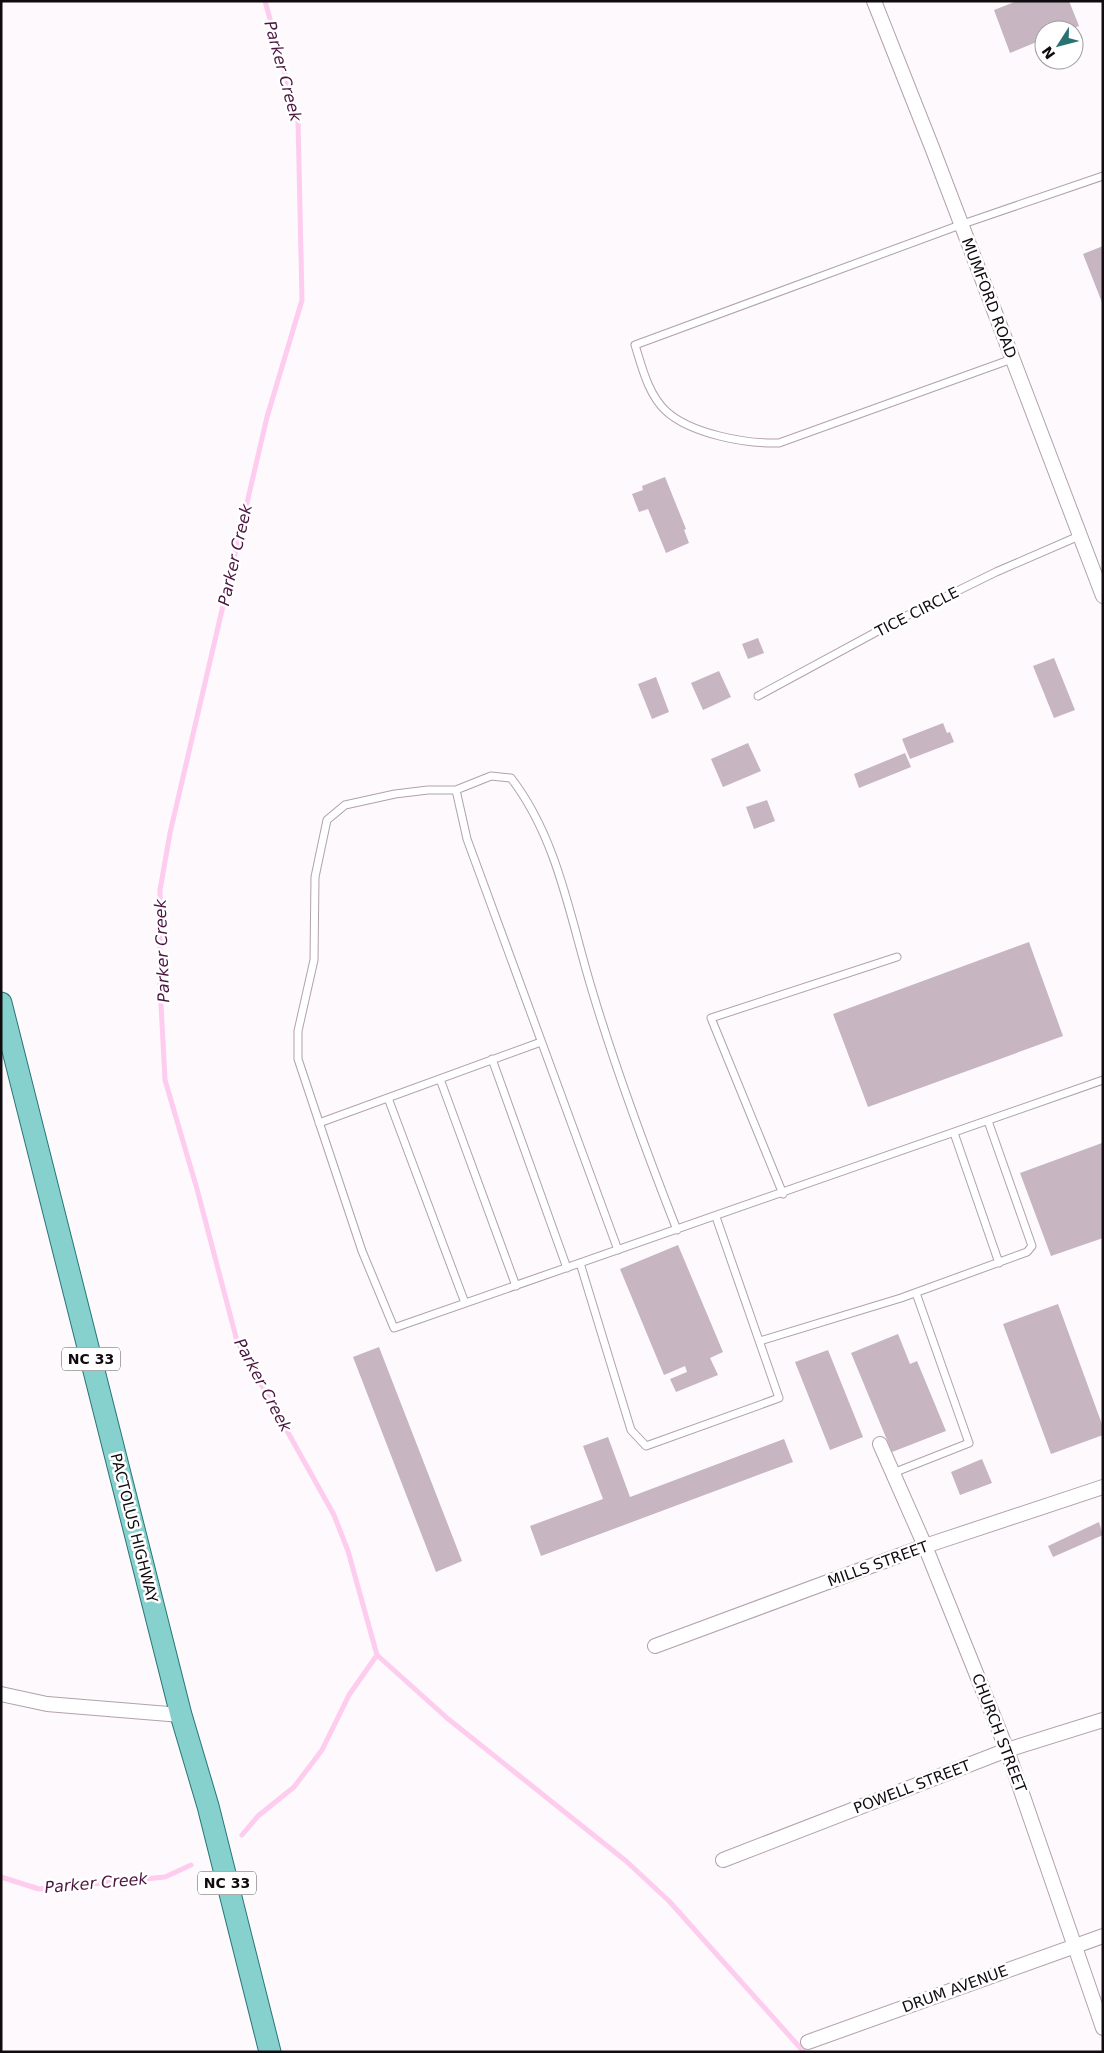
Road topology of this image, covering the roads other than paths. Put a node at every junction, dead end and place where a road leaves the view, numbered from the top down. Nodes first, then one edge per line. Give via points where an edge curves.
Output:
1 (874, 1) edge
2 (1103, 176) edge
3 (960, 225) junction
4 (1012, 359) junction
5 (1079, 536) junction
6 (1103, 596) edge
7 (758, 696) dead end
8 (456, 790) junction
9 (896, 957) dead end
10 (1, 1003) edge
11 (541, 1042) junction
12 (492, 1060) junction
13 (440, 1079) junction
14 (1103, 1080) edge
15 (388, 1098) junction
16 (988, 1121) junction
17 (319, 1123) junction
18 (954, 1133) junction
19 (783, 1194) junction
20 (716, 1217) junction
21 (676, 1230) junction
22 (618, 1250) junction
23 (999, 1263) junction
24 (580, 1264) junction
25 (567, 1268) junction
26 (516, 1286) junction
27 (916, 1293) junction
28 (465, 1303) junction
29 (760, 1341) junction
30 (880, 1444) dead end
31 (894, 1473) junction
32 (1103, 1487) edge
33 (925, 1546) junction
34 (655, 1646) dead end
35 (1, 1694) edge
36 (181, 1715) junction
37 (1103, 1720) edge
38 (1007, 1750) junction
39 (723, 1860) dead end
40 (1103, 1936) edge
41 (1074, 1946) junction
42 (1103, 2028) edge
43 (808, 2042) dead end
44 (270, 2052) edge

1 - 3 street, MUMFORD ROAD
2 - 3 lane
3 - 4 street, MUMFORD ROAD
3 - 4 lane via 635,345 644,375 666,411 700,429 758,444 779,443
4 - 5 street, MUMFORD ROAD
5 - 6 street, MUMFORD ROAD
5 - 7 lane, TICE CIRCLE via 902,618
8 - 11 lane via 467,838
8 - 17 lane via 428,790 345,805 327,820 316,877 314,960 298,1031 298,1059
8 - 21 lane via 491,776 511,778 548,841 592,991
9 - 19 lane via 711,1018
10 - 36 main road, PACTOLUS HIGHWAY / NC 33
11 - 12 lane
11 - 22 lane
12 - 13 lane
12 - 25 lane
13 - 15 lane
13 - 26 lane
14 - 16 lane
15 - 17 lane
15 - 28 lane
16 - 18 lane
16 - 23 lane via 1032,1246 1027,1252
17 - 28 lane via 362,1251 394,1328
18 - 19 lane
18 - 23 lane
19 - 20 lane
20 - 21 lane
20 - 29 lane
21 - 22 lane
22 - 24 lane
23 - 27 lane
24 - 25 lane
24 - 29 lane via 631,1430 646,1446 779,1398
25 - 26 lane
26 - 28 lane
27 - 29 lane
27 - 31 lane via 969,1443
30 - 31 street, CHURCH STREET
31 - 33 street, CHURCH STREET
32 - 33 street, MILLS STREET
33 - 34 street, MILLS STREET
33 - 38 street, CHURCH STREET
35 - 36 street via 46,1704
36 - 44 main road, PACTOLUS HIGHWAY / NC 33 via 208,1806
37 - 38 street, POWELL STREET
38 - 39 street, POWELL STREET
38 - 41 street, CHURCH STREET
40 - 41 street, DRUM AVENUE
41 - 42 street, CHURCH STREET
41 - 43 street, DRUM AVENUE

